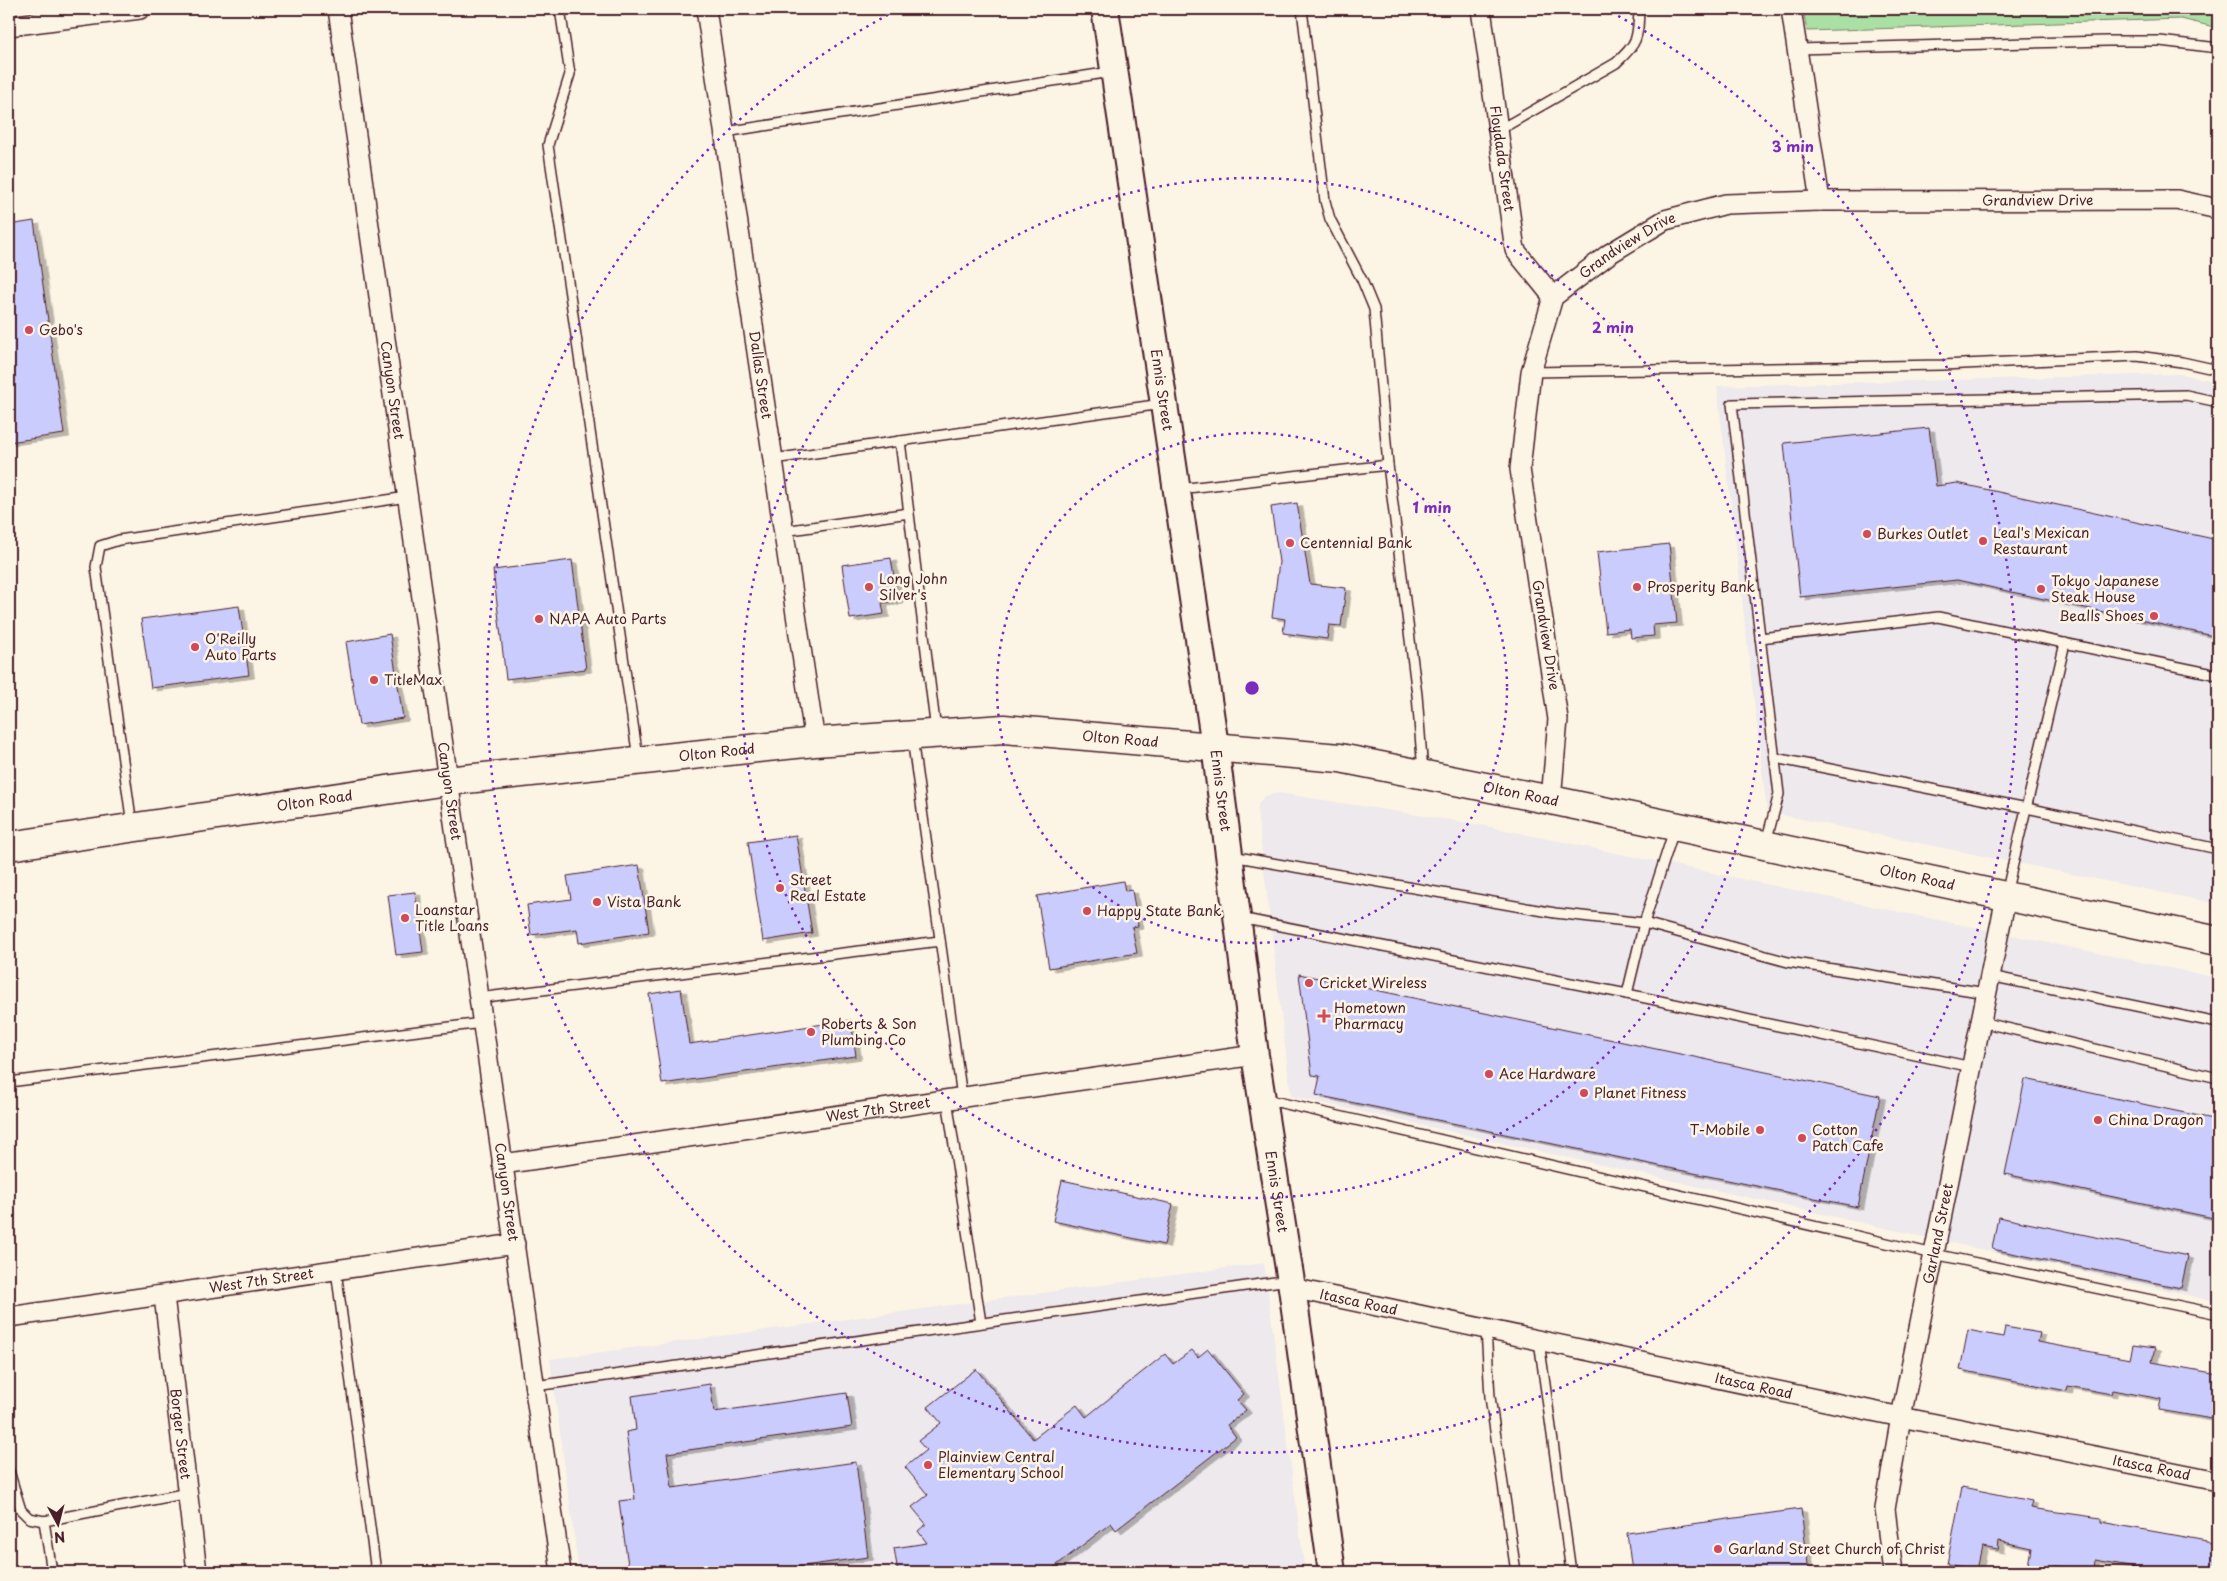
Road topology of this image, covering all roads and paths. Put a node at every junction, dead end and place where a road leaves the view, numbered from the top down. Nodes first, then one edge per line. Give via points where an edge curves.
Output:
1 (140, 9) edge
2 (338, 9) edge
3 (560, 9) edge
4 (706, 9) edge
5 (1105, 9) edge
6 (1302, 9) edge
7 (1481, 9) edge
8 (1639, 9) edge
9 (1791, 9) edge
10 (9, 26) edge
11 (2218, 48) edge
12 (1797, 49) junction
13 (1114, 71) junction
14 (1498, 130) junction
15 (725, 132) junction
16 (1820, 200) junction
17 (2218, 208) edge
18 (1553, 297) junction
19 (2218, 370) edge
20 (1531, 372) junction
21 (2218, 402) edge
22 (1162, 404) junction
23 (900, 441) junction
24 (773, 460) junction
25 (1388, 465) junction
26 (1175, 490) junction
27 (407, 497) junction
28 (909, 513) junction
29 (784, 531) junction
30 (1760, 638) junction
31 (2065, 643) junction
32 (2218, 675) edge
33 (924, 734) junction
34 (815, 742) junction
35 (1214, 746) junction
36 (1775, 758) junction
37 (638, 760) junction
38 (1423, 775) junction
39 (447, 781) junction
40 (1552, 800) junction
41 (2027, 808) junction
42 (1675, 827) junction
43 (132, 828) junction
44 (9, 846) edge
45 (1765, 846) junction
46 (2218, 849) edge
47 (1229, 855) junction
48 (2006, 896) junction
49 (1237, 917) junction
50 (1644, 924) junction
51 (2218, 941) edge
52 (940, 942) junction
53 (1988, 985) junction
54 (1627, 994) junction
55 (478, 998) junction
56 (1981, 1022) junction
57 (2218, 1022) edge
58 (482, 1023) junction
59 (1255, 1055) junction
60 (1972, 1067) junction
61 (2218, 1078) edge
62 (9, 1082) edge
63 (955, 1098) junction
64 (1262, 1099) junction
65 (502, 1164) junction
66 (514, 1244) junction
67 (1934, 1254) junction
68 (336, 1270) junction
69 (1291, 1284) junction
70 (164, 1296) junction
71 (2218, 1314) edge
72 (9, 1317) edge
73 (981, 1323) junction
74 (1486, 1329) junction
75 (1539, 1341) junction
76 (535, 1386) junction
77 (1902, 1417) junction
78 (9, 1471) edge
79 (2218, 1481) edge
80 (188, 1493) junction
81 (44, 1520) junction
82 (52, 1572) edge
83 (197, 1572) edge
84 (376, 1572) edge
85 (561, 1572) edge
86 (1332, 1572) edge
87 (1516, 1572) edge
88 (1571, 1572) edge
89 (1893, 1572) edge

1 - 10 street
2 - 27 street, Canyon Street
3 - 37 lane via 570,74 548,145
4 - 15 street, Dallas Street
5 - 13 main road, Ennis Street
6 - 25 lane via 1325,201 1330,219 1374,310
7 - 14 street, Floydada Street
8 - 14 lane via 1638,33 1632,48 1622,58
9 - 12 street
11 - 12 lane via 2160,41 2107,41
12 - 16 street
13 - 15 lane
13 - 22 main road, Ennis Street
14 - 18 street, Floydada Street via 1515,250
15 - 24 street, Dallas Street
16 - 17 street, Grandview Drive via 2177,200
16 - 18 street, Grandview Drive via 1726,204 1665,220 1609,254
18 - 20 street, Grandview Drive
19 - 20 lane via 2137,356 1942,365
20 - 40 street, Grandview Drive via 1520,469 1558,719
21 - 30 lane via 2186,395 1732,404
22 - 23 lane
22 - 26 main road, Ennis Street
23 - 24 lane
23 - 28 lane
24 - 29 street, Dallas Street
25 - 26 lane
25 - 38 lane via 1417,695
26 - 35 main road, Ennis Street
27 - 39 street, Canyon Street
27 - 43 lane via 119,540 100,546 96,567
28 - 29 lane
28 - 33 lane
29 - 34 street, Dallas Street
30 - 31 lane via 1938,616
30 - 36 lane
31 - 32 lane
31 - 41 lane
33 - 34 main road, Olton Road
33 - 35 main road, Olton Road via 1004,729
33 - 52 lane
34 - 37 main road, Olton Road
35 - 38 main road, Olton Road via 1340,758
35 - 47 main road, Ennis Street
36 - 41 lane
36 - 45 lane via 1779,794
37 - 39 main road, Olton Road
38 - 40 main road, Olton Road
39 - 43 main road, Olton Road
39 - 55 street, Canyon Street
40 - 42 main road, Olton Road
41 - 46 lane
41 - 48 lane
42 - 45 main road, Olton Road
42 - 50 lane
43 - 44 main road, Olton Road
45 - 48 main road, Olton Road
47 - 49 main road, Ennis Street
47 - 50 lane via 1555,913
48 - 51 main road, Olton Road
48 - 53 street, Garland Street
49 - 54 lane
49 - 59 main road, Ennis Street
50 - 53 lane via 1788,962
50 - 54 lane
52 - 55 lane
52 - 63 lane
53 - 56 street, Garland Street
53 - 57 lane
54 - 60 lane
55 - 58 street, Canyon Street
56 - 60 street, Garland Street
56 - 61 lane
58 - 62 lane
58 - 65 street, Canyon Street
59 - 63 street, West 7th Street
59 - 64 main road, Ennis Street
60 - 67 street, Garland Street
63 - 65 street, West 7th Street
63 - 73 lane
64 - 67 lane
64 - 69 main road, Ennis Street
65 - 66 street, Canyon Street
66 - 68 street, West 7th Street
66 - 76 street, Canyon Street
67 - 71 lane
67 - 77 street, Garland Street
68 - 70 street, West 7th Street
68 - 84 lane
69 - 73 lane
69 - 74 street, Itasca Road
69 - 86 main road, Ennis Street
70 - 72 street, West 7th Street
70 - 80 street, Borger Street
73 - 76 lane
74 - 75 street, Itasca Road
74 - 87 lane via 1490,1398
75 - 77 street, Itasca Road
75 - 88 lane
76 - 85 street, Canyon Street
77 - 79 street, Itasca Road
77 - 89 street, Garland Street via 1885,1509
78 - 81 lane via 21,1510 29,1518
80 - 81 lane
80 - 83 street, Borger Street
81 - 82 lane

